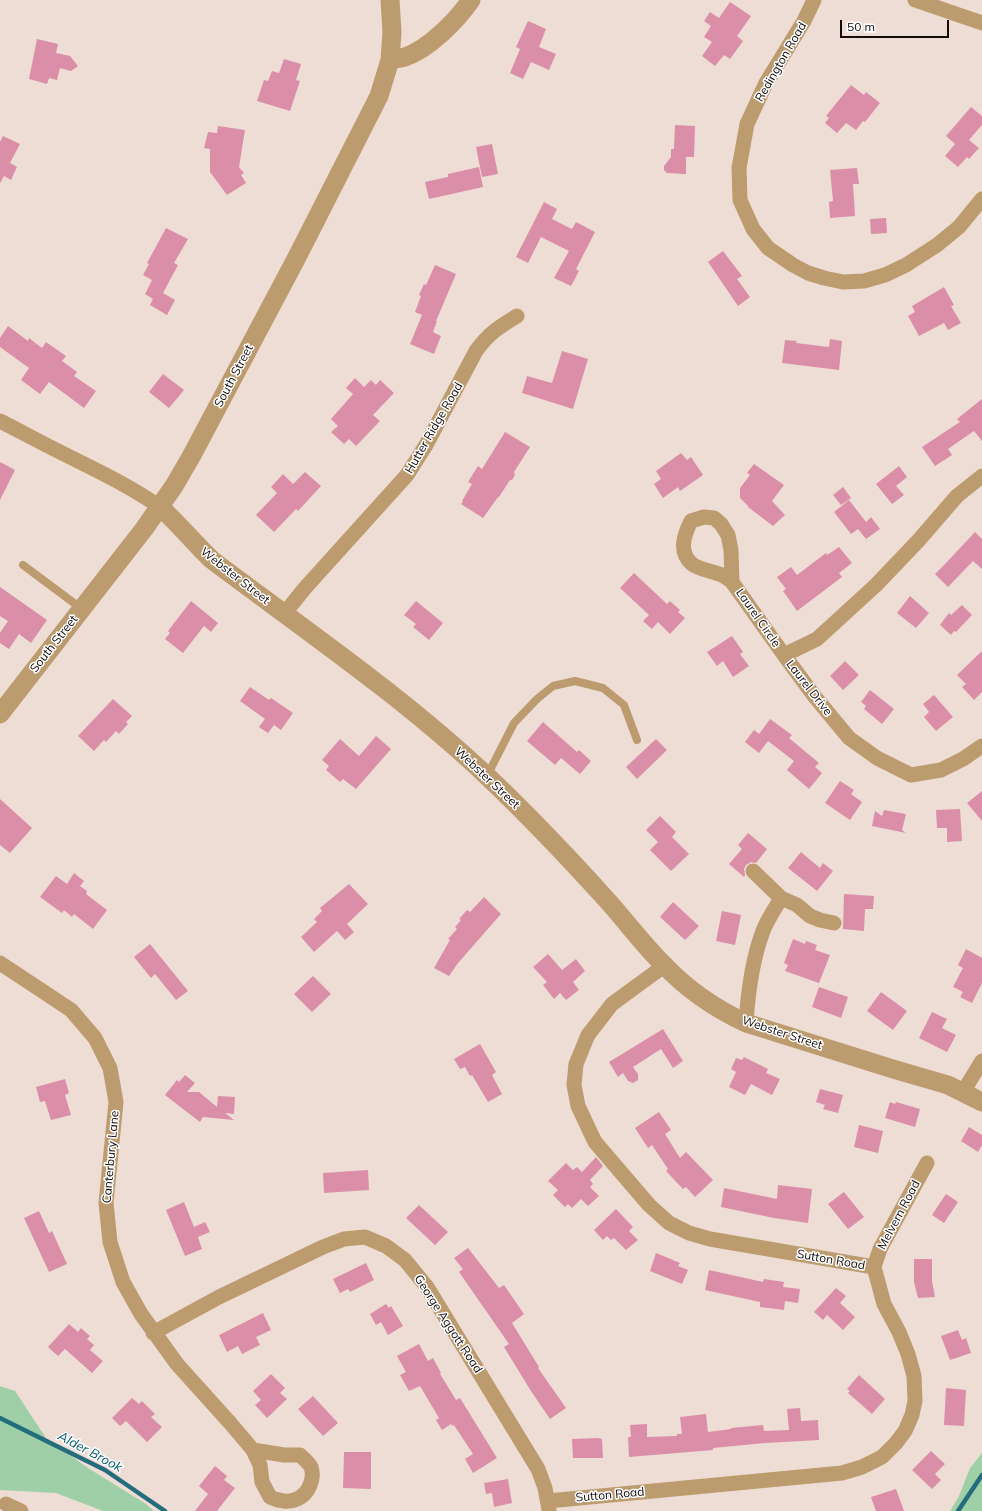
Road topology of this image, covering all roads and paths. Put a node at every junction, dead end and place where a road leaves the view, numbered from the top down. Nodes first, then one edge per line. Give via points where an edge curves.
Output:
1 (390, 0) edge
2 (471, 0) edge
3 (814, 0) edge
4 (915, 0) edge
5 (982, 23) edge
6 (390, 60) junction
7 (982, 199) edge
8 (517, 316) dead end
9 (0, 421) edge
10 (982, 476) edge
11 (160, 507) junction
12 (23, 565) dead end
13 (732, 582) dead end
14 (82, 609) junction
15 (284, 614) junction
16 (784, 655) junction
17 (0, 714) edge
18 (637, 740) dead end
19 (982, 746) edge
20 (487, 776) junction
21 (753, 872) dead end
22 (781, 898) junction
23 (834, 923) dead end
24 (0, 963) edge
25 (664, 966) junction
26 (746, 1023) junction
27 (982, 1062) edge
28 (963, 1092) junction
29 (982, 1102) edge
30 (927, 1163) dead end
31 (874, 1268) junction
32 (153, 1333) junction
33 (253, 1450) dead end
34 (6, 1504) dead end
35 (548, 1506) edge
36 (21, 1511) edge

1 - 6 street, South Street
2 - 6 street via 449,25 425,46 406,56
3 - 7 street, Redington Road via 766,83 747,124 740,161 740,200 753,229 768,248 808,273 843,282 864,281 906,265 936,245 959,227
4 - 5 street
6 - 11 street, South Street via 380,96 365,127 192,455
8 - 15 street, Hutter Ridge Road via 496,328 476,351 426,445 407,475
9 - 11 street, Webster Street via 93,467
10 - 16 street, Laurel Drive via 957,496 876,586 817,639
11 - 14 street, South Street
11 - 15 street, Webster Street via 212,560
12 - 14 lane
13 - 16 street, Laurel Circle
14 - 17 street, South Street
15 - 20 street, Webster Street via 404,704
16 - 19 street, Laurel Drive via 850,738 877,758 911,775 941,770
18 - 20 lane via 624,704 603,688 575,681 553,686 514,723
20 - 25 street, Webster Street via 572,862
21 - 22 street
22 - 23 street via 798,905 810,916
22 - 26 street via 763,930 747,1000
24 - 32 street, Canterbury Lane via 71,1010 95,1038 110,1068 116,1102 106,1203 110,1242 123,1282
25 - 26 street, Webster Street via 696,993
25 - 31 street, Sutton Road via 612,1004 588,1036 576,1064 574,1085 578,1106 595,1142 649,1205 669,1223 689,1233
26 - 28 street, Webster Street via 948,1085
27 - 28 street
28 - 29 street, Webster Street
30 - 31 street, Melvern Road via 880,1249
31 - 35 street, Sutton Road via 884,1304 908,1354 915,1382 915,1401 905,1431 882,1457 862,1467 842,1472
32 - 33 street, Canterbury Lane
32 - 35 street, George Aggott Road via 219,1297 344,1239 365,1237 386,1246 405,1260 427,1287 538,1469
34 - 36 street

